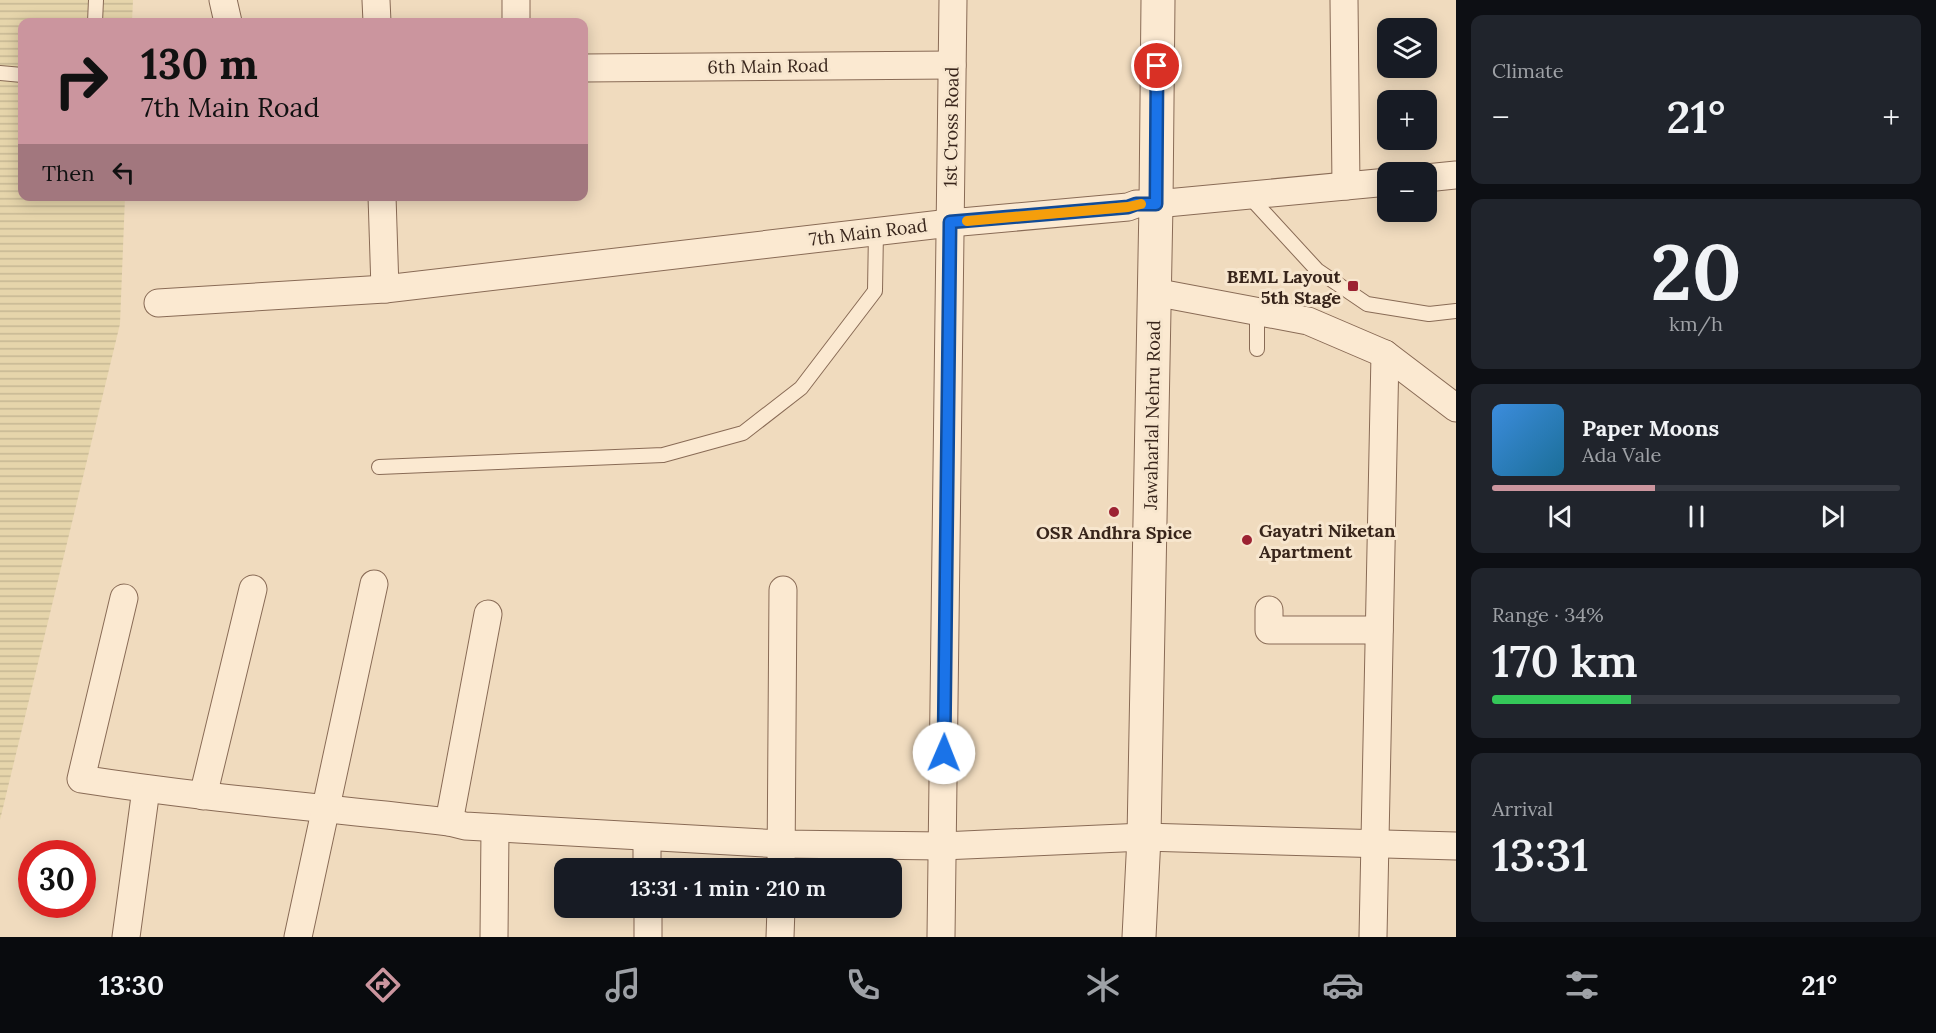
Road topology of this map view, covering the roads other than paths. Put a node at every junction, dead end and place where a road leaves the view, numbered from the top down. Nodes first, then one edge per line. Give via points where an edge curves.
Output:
1 (96, 0) edge
2 (223, 0) edge
3 (376, 0) edge
4 (516, 0) edge
5 (953, 0) edge
6 (1158, 0) edge
7 (1344, 0) edge
8 (95, 18) edge
9 (227, 18) edge
10 (377, 18) edge
11 (516, 18) edge
12 (952, 65) junction
13 (588, 68) edge
14 (0, 73) edge
15 (18, 75) edge
16 (1456, 175) edge
17 (1437, 177) edge
18 (1377, 183) edge
19 (1346, 186) junction
20 (1248, 195) junction
21 (382, 201) edge
22 (1156, 204) junction
23 (950, 222) junction
24 (876, 231) junction
25 (385, 289) junction
26 (1154, 292) junction
27 (158, 303) dead end
28 (1456, 311) edge
29 (1257, 312) junction
30 (1257, 349) dead end
31 (1384, 354) junction
32 (1456, 408) edge
33 (379, 467) dead end
34 (375, 584) dead end
35 (253, 589) dead end
36 (783, 590) dead end
37 (124, 598) dead end
38 (1269, 610) dead end
39 (488, 614) dead end
40 (1379, 630) junction
41 (146, 789) junction
42 (203, 796) junction
43 (325, 807) junction
44 (449, 822) junction
45 (495, 829) junction
46 (647, 837) junction
47 (1144, 837) junction
48 (1375, 844) junction
49 (942, 846) junction
50 (1456, 846) edge
51 (781, 856) edge
52 (648, 858) edge
53 (648, 918) edge
54 (781, 918) edge
55 (126, 937) edge
56 (298, 937) edge
57 (494, 937) edge
58 (648, 937) edge
59 (780, 937) edge
60 (941, 937) edge
61 (1139, 937) edge
62 (1373, 937) edge

1 - 8 lane
2 - 9 street
3 - 10 street
4 - 11 street
5 - 12 street, 1st Cross Road
6 - 22 street, Jawaharlal Nehru Road
7 - 19 street
12 - 13 street, 6th Main Road
12 - 23 street, 1st Cross Road
14 - 15 lane
16 - 17 street
18 - 19 street, 7th Main Road
19 - 20 street, 7th Main Road
20 - 22 street, 7th Main Road
20 - 28 lane via 1317,270 1367,304 1429,314
21 - 25 street
22 - 23 street, 7th Main Road
22 - 26 street, Jawaharlal Nehru Road
23 - 24 street, 7th Main Road
23 - 49 street, 1st Cross Road
24 - 25 street, 7th Main Road
24 - 33 lane via 875,291 801,388 743,433 663,455
25 - 27 street, 7th Main Road
26 - 29 street
26 - 47 street, Jawaharlal Nehru Road
29 - 30 lane
29 - 31 street via 1308,321
31 - 32 street
31 - 40 street
34 - 43 street
35 - 42 street
36 - 51 street
37 - 41 street via 81,779
38 - 40 street via 1269,630
39 - 44 street
40 - 48 street
41 - 42 street
41 - 55 street
42 - 43 street
43 - 44 street
43 - 56 street
44 - 45 street
45 - 46 street
45 - 57 street
46 - 51 street
46 - 52 street
47 - 48 street
47 - 49 street
47 - 61 street, Jawaharlal Nehru Road
48 - 50 street
48 - 62 street
49 - 51 street
49 - 60 street, 1st Cross Road
53 - 58 street
54 - 59 street

